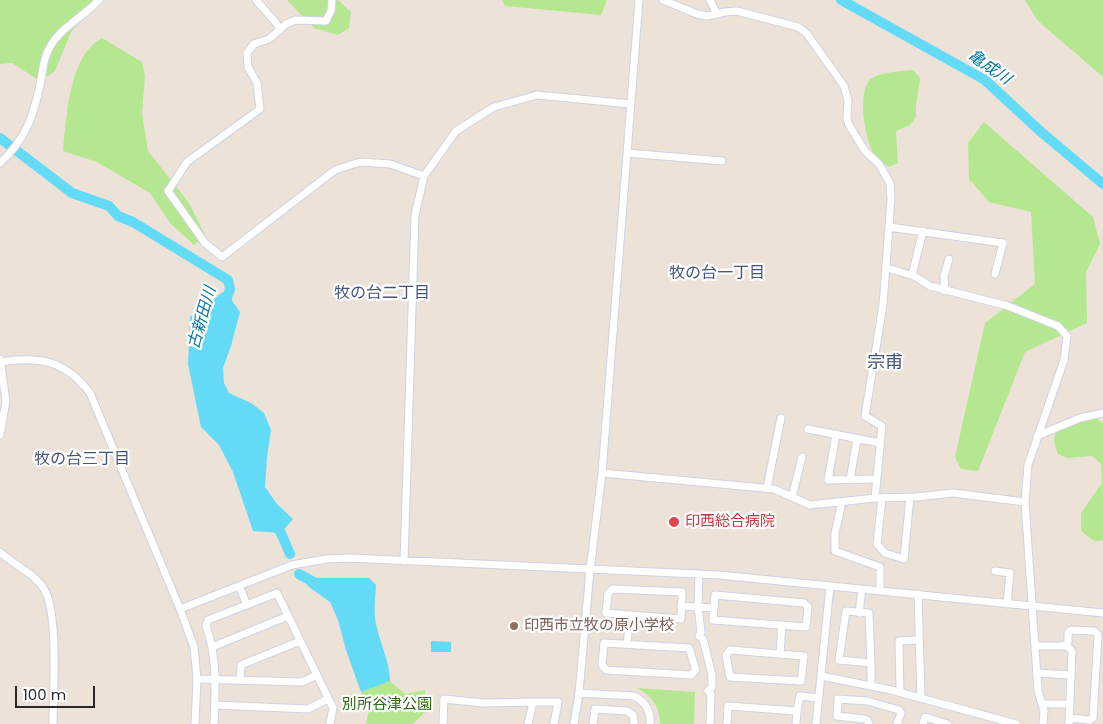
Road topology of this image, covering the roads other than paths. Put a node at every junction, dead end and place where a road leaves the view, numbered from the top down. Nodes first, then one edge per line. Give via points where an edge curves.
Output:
1 (100, 0) edge
2 (256, 0) edge
3 (332, 0) edge
4 (639, 0) edge
5 (663, 0) edge
6 (710, 0) edge
7 (717, 14) junction
8 (280, 30) junction
9 (631, 104) junction
10 (627, 153) junction
11 (722, 161) dead end
12 (0, 163) edge
13 (424, 176) junction
14 (889, 227) junction
15 (923, 232) junction
16 (949, 259) dead end
17 (887, 268) junction
18 (995, 274) dead end
19 (912, 275) junction
20 (945, 291) junction
21 (0, 360) edge
22 (1103, 413) edge
23 (781, 418) dead end
24 (808, 429) dead end
25 (836, 434) junction
26 (0, 435) edge
27 (1036, 436) junction
28 (857, 439) junction
29 (880, 443) junction
30 (802, 457) dead end
31 (602, 473) junction
32 (877, 479) junction
33 (850, 480) junction
34 (767, 488) junction
35 (792, 497) junction
36 (910, 497) junction
37 (878, 498) junction
38 (842, 502) junction
39 (1025, 502) junction
40 (0, 552) edge
41 (404, 561) junction
42 (590, 570) junction
43 (995, 571) dead end
44 (699, 574) junction
45 (239, 586) junction
46 (830, 586) junction
47 (862, 589) junction
48 (880, 590) junction
49 (918, 594) junction
50 (1007, 604) junction
51 (247, 605) junction
52 (682, 606) junction
53 (698, 607) junction
54 (1032, 607) junction
55 (714, 608) junction
56 (180, 609) junction
57 (859, 613) junction
58 (1103, 613) edge
59 (630, 615) junction
60 (288, 616) junction
61 (782, 625) junction
62 (920, 640) junction
63 (300, 641) junction
64 (627, 644) junction
65 (1066, 645) junction
66 (1036, 646) junction
67 (212, 647) junction
68 (780, 654) junction
69 (871, 663) junction
70 (1037, 673) junction
71 (1071, 674) junction
72 (317, 675) junction
73 (821, 676) junction
74 (197, 678) junction
75 (216, 679) junction
76 (240, 680) junction
77 (872, 685) junction
78 (900, 692) junction
79 (579, 693) junction
80 (819, 698) junction
81 (921, 698) junction
82 (328, 699) junction
83 (533, 702) junction
84 (1042, 704) junction
85 (1070, 704) junction
86 (215, 705) junction
87 (798, 711) junction
88 (986, 720) edge
89 (1069, 721) edge
90 (53, 724) edge
91 (195, 724) edge
92 (214, 724) edge
93 (330, 724) edge
94 (443, 724) edge
95 (528, 724) edge
96 (554, 724) edge
97 (574, 724) edge
98 (593, 724) edge
99 (634, 724) edge
100 (650, 724) edge
101 (710, 724) edge
102 (726, 724) edge
103 (796, 724) edge
104 (816, 724) edge
105 (869, 724) edge
106 (898, 724) edge
107 (923, 724) edge
108 (948, 724) edge
109 (1016, 724) edge
110 (1043, 724) edge

1 - 12 street via 52,44 42,69 32,116 20,142
2 - 8 street
3 - 8 street via 326,21 296,20
4 - 9 street
5 - 7 street via 697,14
6 - 7 street
7 - 14 street via 737,11 798,27 807,34 844,86 849,125 890,183
8 - 13 street via 254,44 247,53 248,67 257,83 260,108 187,162 168,191 205,243 222,257 335,170 360,162 390,164
9 - 10 street
9 - 13 street via 536,95 494,106 456,132
10 - 11 street
10 - 31 street
13 - 41 street via 415,215
14 - 15 street
14 - 17 street
15 - 18 street via 1003,243
15 - 19 street
16 - 20 street via 944,276
17 - 19 street
17 - 29 street via 865,416 882,426
19 - 20 street
20 - 27 street via 1008,306 1058,326 1067,336 1064,360
21 - 26 street via 6,401
21 - 56 street via 28,359 54,363 78,378 90,393
22 - 27 street via 1080,418
23 - 34 street
24 - 25 street
25 - 28 street
25 - 33 street via 828,480
27 - 39 street via 1028,465
28 - 29 street
28 - 33 street
29 - 32 street
30 - 35 street
31 - 34 street
31 - 42 street
32 - 33 street
32 - 37 street
34 - 35 street
35 - 38 street via 810,505
36 - 37 street
36 - 37 street via 904,559 885,553 877,544
36 - 39 street via 953,493
37 - 38 street
38 - 48 street via 835,533 835,551 880,567
39 - 54 street
40 - 90 street via 37,581 51,604
41 - 42 street
41 - 45 street via 326,559 292,565
42 - 44 street
42 - 79 street
43 - 50 street via 1010,573
44 - 46 street
44 - 53 street
45 - 51 street
45 - 56 street
46 - 47 street
46 - 73 street
47 - 48 street
47 - 57 street
48 - 49 street
49 - 50 street
49 - 62 street
50 - 54 street
51 - 60 street via 276,592
51 - 67 street via 208,620 206,626
52 - 53 street
52 - 59 street via 681,619
52 - 59 street via 682,592 613,589 608,593 606,613
53 - 55 street
53 - 101 street via 712,675
54 - 58 street
54 - 66 street
55 - 61 street via 713,620
55 - 61 street via 715,594 804,603 808,607 806,627
56 - 74 street via 194,647
57 - 69 street via 869,614
57 - 69 street via 846,611 839,660
59 - 64 street
60 - 63 street
60 - 67 street
61 - 68 street
62 - 78 street via 899,641
62 - 81 street
63 - 72 street
63 - 76 street via 241,665
64 - 64 street via 689,648 696,670 691,676 606,670 602,665 604,643
65 - 66 street
65 - 71 street via 1072,651
65 - 89 street via 1068,633 1072,630 1094,631 1098,635 1093,718
66 - 70 street
67 - 75 street
68 - 68 street via 804,656 801,681 730,677 726,655 730,650
69 - 77 street
70 - 71 street
70 - 84 street
71 - 85 street
72 - 76 street via 302,682
72 - 82 street
73 - 77 street
73 - 80 street
74 - 75 street
74 - 91 street
75 - 76 street
75 - 86 street
77 - 78 street
78 - 81 street
79 - 97 street
79 - 100 street via 641,699 648,708
80 - 87 street via 800,696
80 - 104 street
81 - 88 street
82 - 86 street via 308,709
82 - 93 street via 333,708
83 - 94 street via 484,703 444,699
83 - 95 street
83 - 96 street via 558,702
84 - 85 street
84 - 110 street
85 - 89 street
86 - 92 street
87 - 102 street via 728,706
87 - 103 street
88 - 109 street
98 - 99 street via 596,709 627,710 633,715
105 - 106 street via 864,719 837,716 838,699 866,701 899,710
107 - 108 street via 925,717

